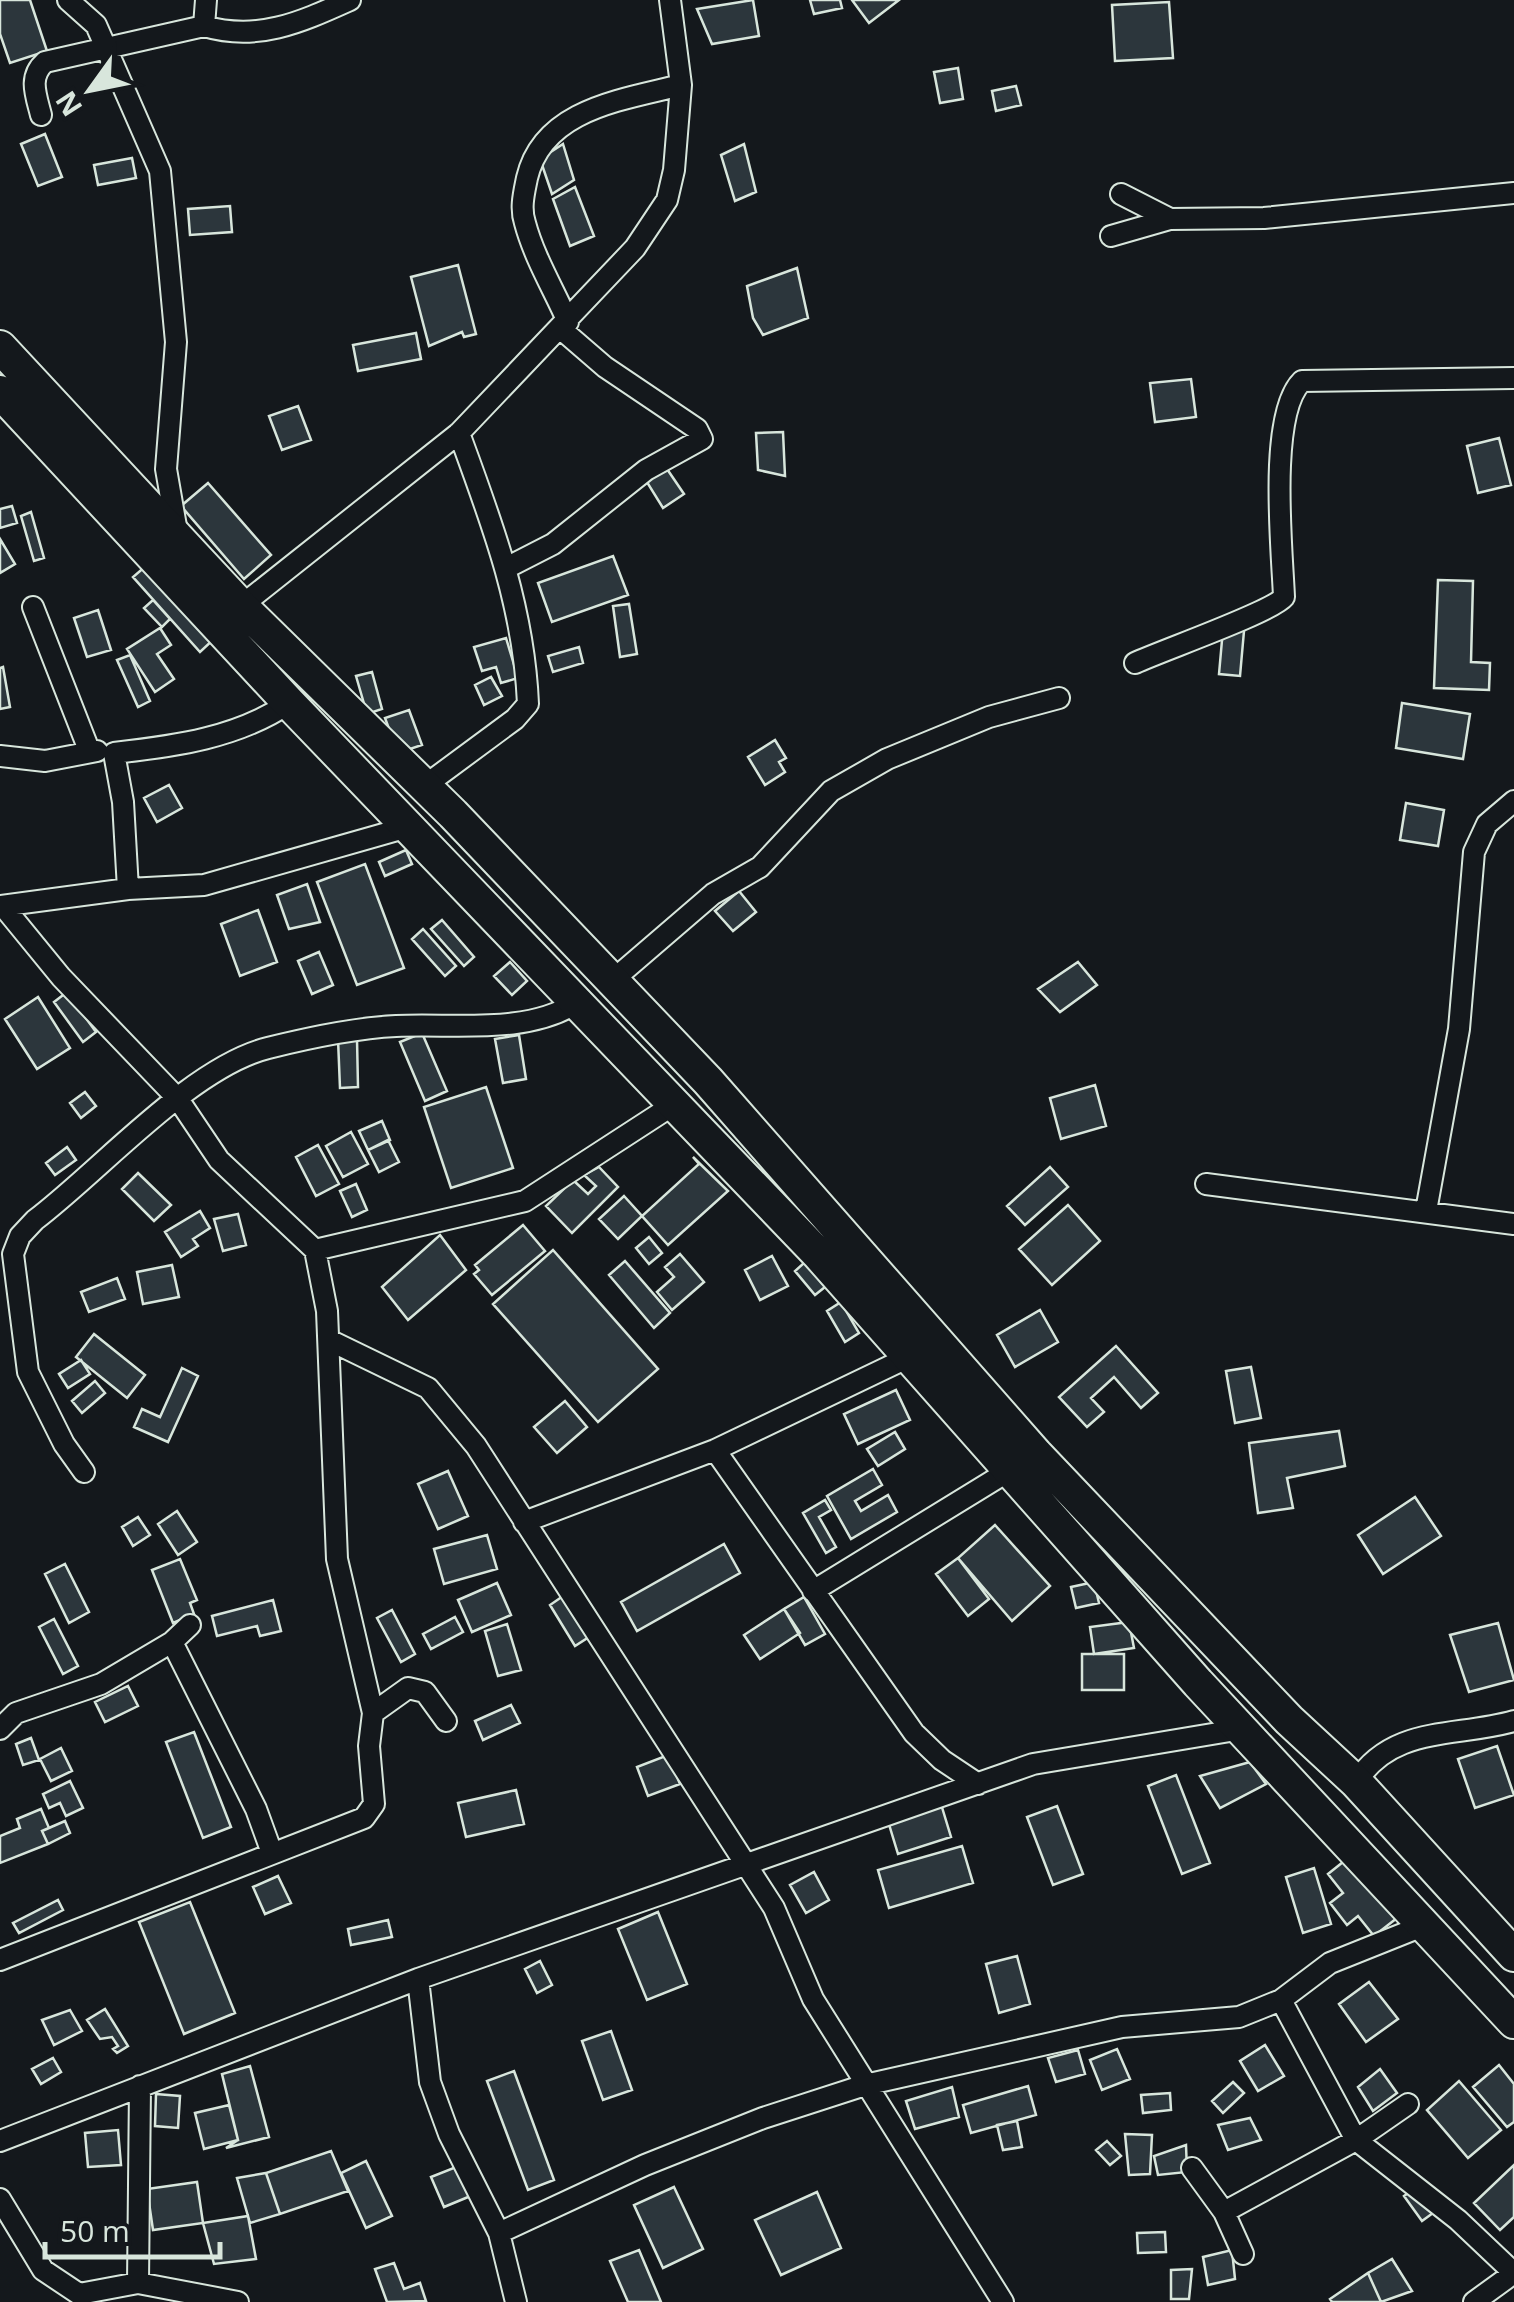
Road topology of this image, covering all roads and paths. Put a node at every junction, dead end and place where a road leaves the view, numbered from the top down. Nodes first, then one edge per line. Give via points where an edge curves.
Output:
1 (68, 0) edge
2 (206, 0) edge
3 (350, 0) edge
4 (670, 0) edge
5 (204, 26) junction
6 (106, 48) junction
7 (681, 86) junction
8 (41, 115) dead end
9 (1514, 193) edge
10 (1121, 194) dead end
11 (1170, 219) junction
12 (1111, 236) dead end
13 (565, 325) junction
14 (0, 347) edge
15 (1514, 378) edge
16 (0, 392) edge
17 (459, 433) junction
18 (178, 539) junction
19 (508, 567) junction
20 (33, 606) dead end
21 (240, 606) junction
22 (1135, 663) dead end
23 (1059, 698) dead end
24 (289, 703) junction
25 (88, 750) junction
26 (114, 753) junction
27 (0, 756) edge
28 (422, 788) junction
29 (1514, 801) edge
30 (408, 827) junction
31 (128, 889) junction
32 (2, 906) edge
33 (613, 980) junction
34 (576, 1003) junction
35 (178, 1099) junction
36 (673, 1104) junction
37 (1206, 1184) dead end
38 (1426, 1211) junction
39 (1514, 1224) edge
40 (315, 1250) junction
41 (329, 1340) junction
42 (909, 1357) junction
43 (715, 1450) junction
44 (84, 1472) dead end
45 (1007, 1472) junction
46 (524, 1522) junction
47 (813, 1591) junction
48 (190, 1625) dead end
49 (172, 1642) junction
50 (373, 1712) junction
51 (446, 1721) dead end
52 (1514, 1721) edge
53 (1242, 1729) junction
54 (0, 1730) edge
55 (1356, 1782) junction
56 (978, 1784) junction
57 (272, 1853) junction
58 (747, 1866) junction
59 (1425, 1925) junction
60 (1514, 1954) edge
61 (0, 1960) edge
62 (418, 1979) junction
63 (1281, 2000) junction
64 (1514, 2022) edge
65 (865, 2085) junction
66 (140, 2086) junction
67 (1408, 2104) dead end
68 (0, 2140) edge
69 (1356, 2140) junction
70 (1192, 2168) dead end
71 (0, 2199) edge
72 (1224, 2212) junction
73 (500, 2233) junction
74 (1243, 2254) dead end
75 (1514, 2273) edge
76 (138, 2282) junction
77 (238, 2302) edge
78 (516, 2302) edge
79 (1004, 2302) edge
80 (1474, 2302) edge

1 - 6 street via 96,26
2 - 5 street
3 - 5 street via 286,29 226,32
4 - 7 street
5 - 6 street
6 - 8 street via 62,56 36,70
6 - 18 street via 160,171 176,342 166,468
7 - 13 street via 667,200 636,248
7 - 13 street via 572,117 542,141 522,202
9 - 11 street via 1264,218
10 - 11 street
11 - 12 street
13 - 17 street
13 - 19 street via 605,367 697,429 702,439 646,470 553,544
14 - 18 main road
15 - 22 street via 1302,381 1279,455 1284,597 1276,608
16 - 24 main road
17 - 19 street
17 - 21 street
18 - 21 main road
19 - 28 street via 528,704
20 - 25 street
21 - 28 main road
23 - 33 street via 989,717 831,791 760,867 713,894
24 - 26 street via 256,725 171,747
24 - 30 main road
25 - 26 street
25 - 27 street via 45,761
26 - 31 street
28 - 33 main road
29 - 38 street via 1487,824 1474,852 1459,1029
30 - 31 street via 204,885
30 - 34 main road
31 - 32 street
32 - 35 street
33 - 55 main road via 1036,1454
34 - 35 street via 555,1016 392,1026 264,1048 208,1075
34 - 36 main road
35 - 40 street via 219,1160
35 - 44 street via 35,1220 14,1254 28,1372
36 - 40 street via 525,1201
36 - 42 main road
37 - 38 street
38 - 39 street
40 - 41 street
41 - 46 street via 428,1388
41 - 50 street via 337,1559
42 - 43 street
42 - 45 main road
43 - 46 street
43 - 47 street
45 - 47 street
45 - 53 main road
46 - 58 street
47 - 56 street via 914,1732
48 - 49 street
49 - 54 street via 102,1684 16,1713
49 - 57 street
50 - 51 street via 408,1688 426,1692
50 - 57 street via 374,1804 364,1818
52 - 55 street via 1391,1746
53 - 56 street via 1033,1764
53 - 59 main road
55 - 60 main road
56 - 58 street
57 - 61 street
58 - 62 street
58 - 65 street via 774,1908 812,1998
59 - 63 street via 1330,1963
59 - 64 main road
62 - 66 street
62 - 73 street via 430,2082
63 - 65 street via 1240,2017 1122,2028
63 - 69 street
65 - 73 street via 645,2165
65 - 79 street
66 - 68 street
66 - 76 street
67 - 69 street
69 - 72 street
69 - 75 street
70 - 72 street
71 - 76 street via 56,2283 78,2294
72 - 74 street
73 - 78 street
75 - 80 street
76 - 77 street

